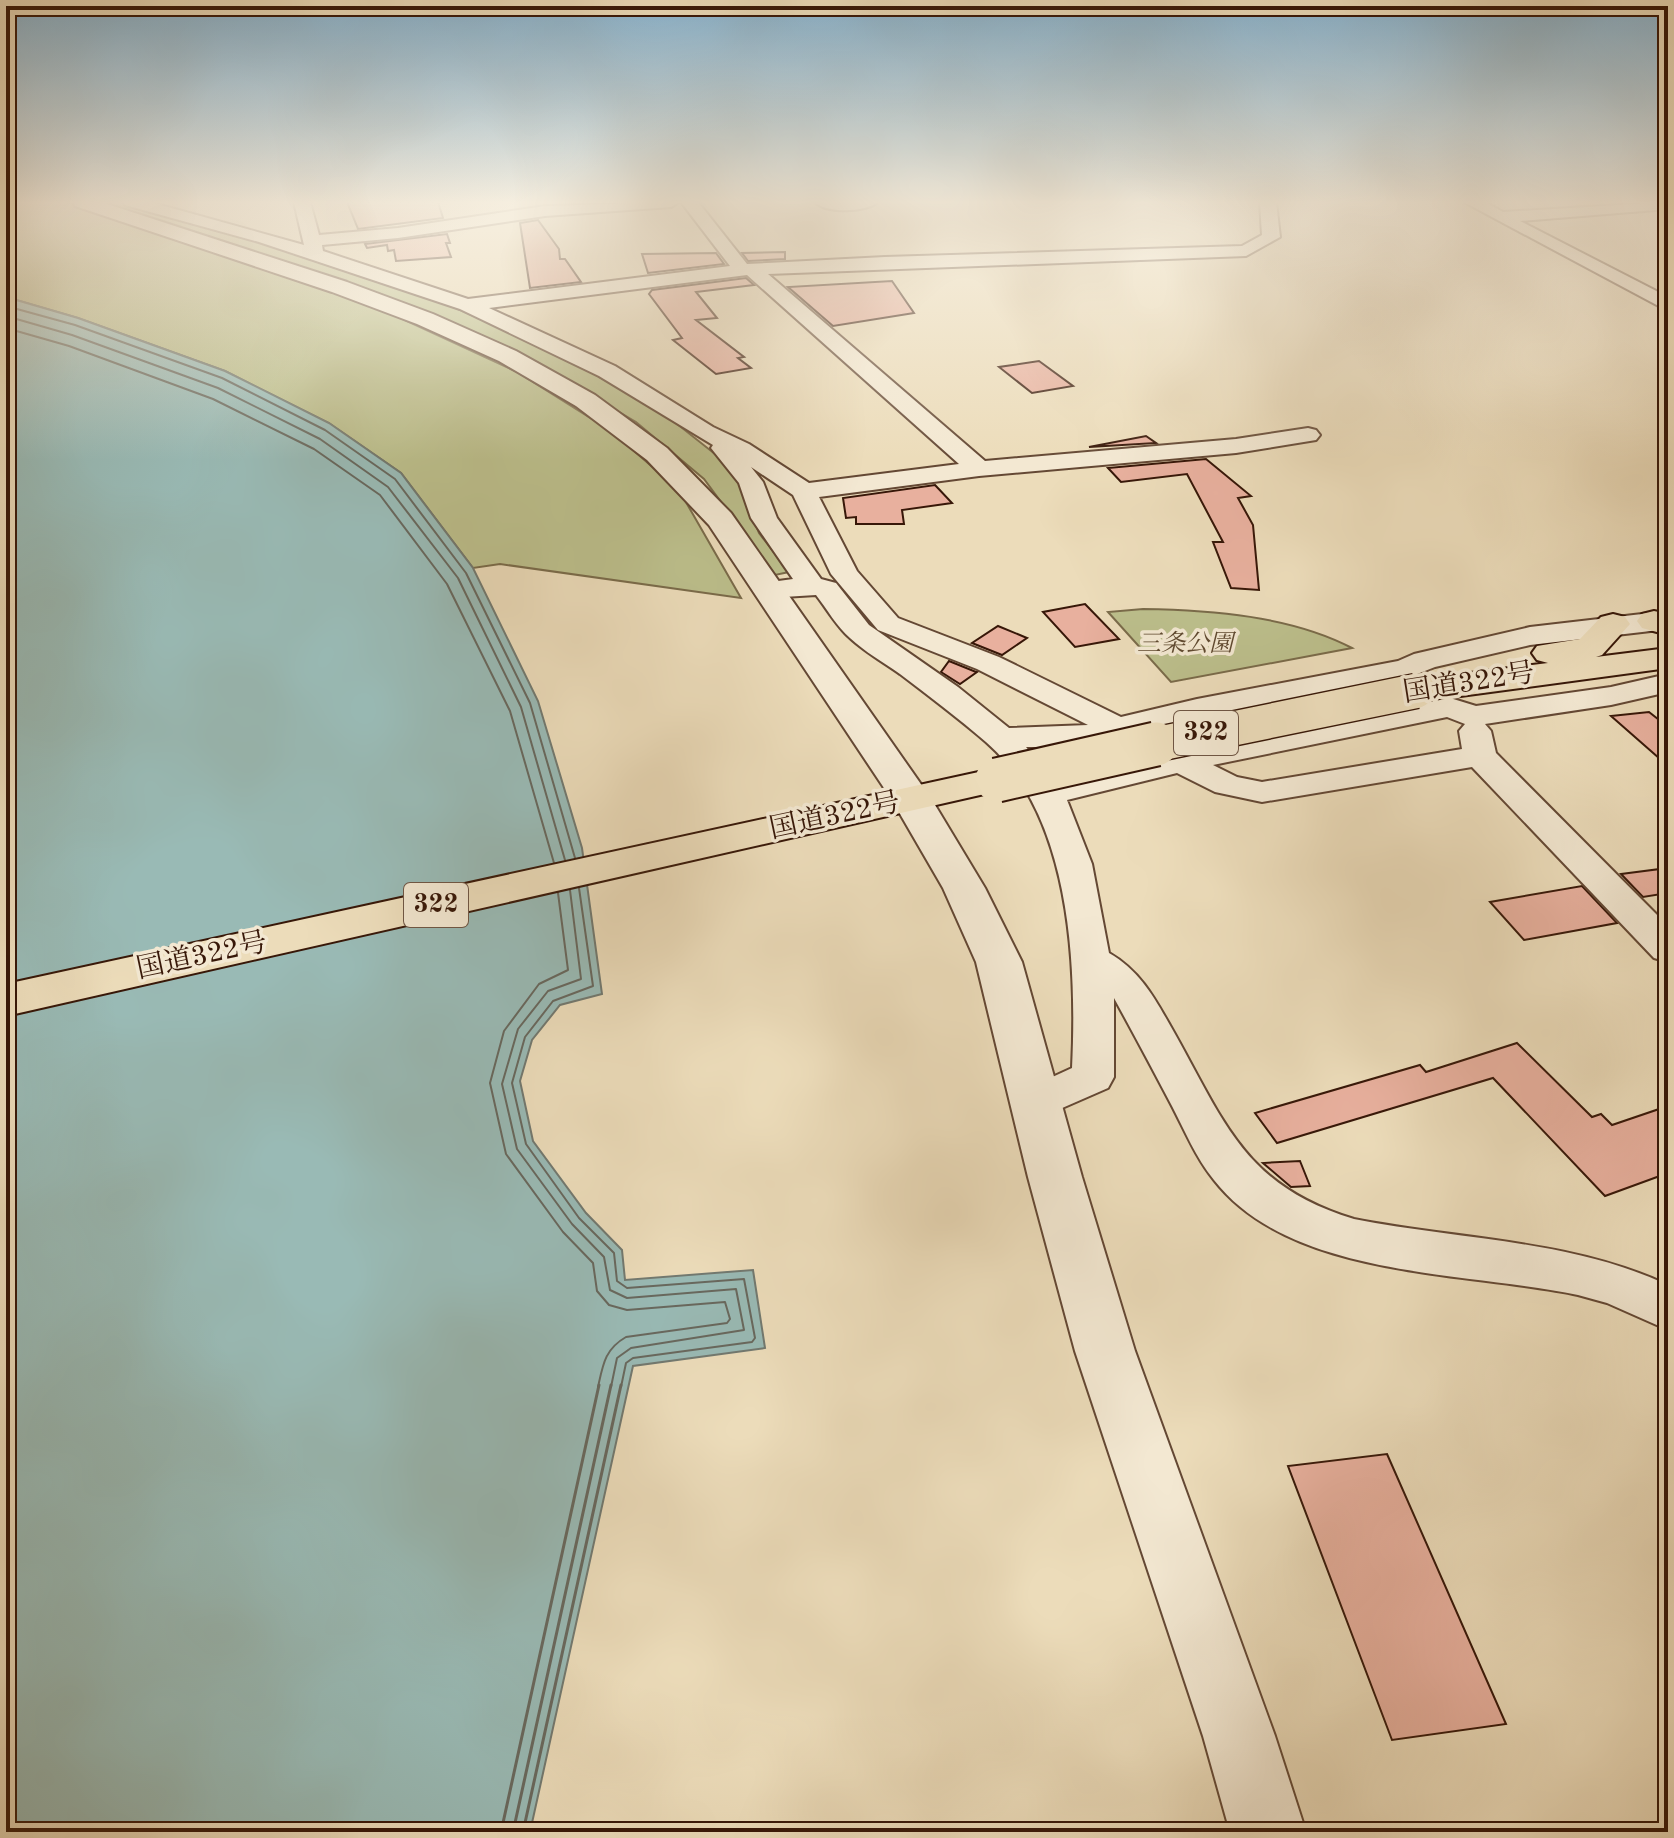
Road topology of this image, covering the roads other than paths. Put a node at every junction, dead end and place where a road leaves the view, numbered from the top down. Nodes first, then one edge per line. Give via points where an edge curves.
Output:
1 (341, 288) edge
2 (422, 288) edge
3 (605, 288) edge
4 (768, 288) edge
5 (1636, 288) edge
6 (467, 305) junction
7 (1668, 305) edge
8 (705, 432) junction
9 (1308, 435) dead end
10 (979, 469) junction
11 (804, 491) junction
12 (811, 585) junction
13 (767, 590) junction
14 (1663, 622) edge
15 (1613, 624) junction
16 (1668, 658) edge
17 (1668, 682) edge
18 (1456, 683) junction
19 (1473, 716) junction
20 (1118, 729) junction
21 (1001, 738) junction
22 (1480, 756) junction
23 (1181, 762) junction
24 (1048, 795) junction
25 (912, 800) junction
26 (1668, 949) edge
27 (1091, 960) junction
28 (6, 1000) edge
29 (1037, 1103) junction
30 (1668, 1309) edge
31 (1268, 1832) edge

1 - 13 street via 433,322 582,398 653,448 720,519
2 - 6 street
3 - 6 street
4 - 10 street
5 - 7 street
6 - 8 street via 607,371
8 - 11 street
8 - 12 street via 751,482 764,518
9 - 10 street
10 - 11 street
11 - 20 street via 845,574 888,624 988,663
12 - 13 street
12 - 21 street via 826,589 859,631
13 - 25 street
14 - 15 street
15 - 18 highway via 1590,648 1526,656
15 - 20 street via 1515,639 1407,669 1197,708
16 - 18 highway, 国道322号 / 322
17 - 18 highway via 1484,699
17 - 19 street via 1611,696
18 - 25 highway, 国道322号 / 322, bridge via 1204,733
19 - 22 street
19 - 23 street via 1450,707
20 - 21 street via 1077,737
20 - 23 street
21 - 24 street
22 - 23 street via 1262,792 1227,785
22 - 26 street
23 - 24 street
24 - 27 street via 1074,864
25 - 28 highway, 国道322号 / 322
25 - 29 street via 964,888 999,962
27 - 29 street via 1093,1077
27 - 30 street via 1129,989 1218,1150 1265,1203 1301,1223 1350,1238 1575,1273 1619,1285
29 - 31 street via 1105,1351

